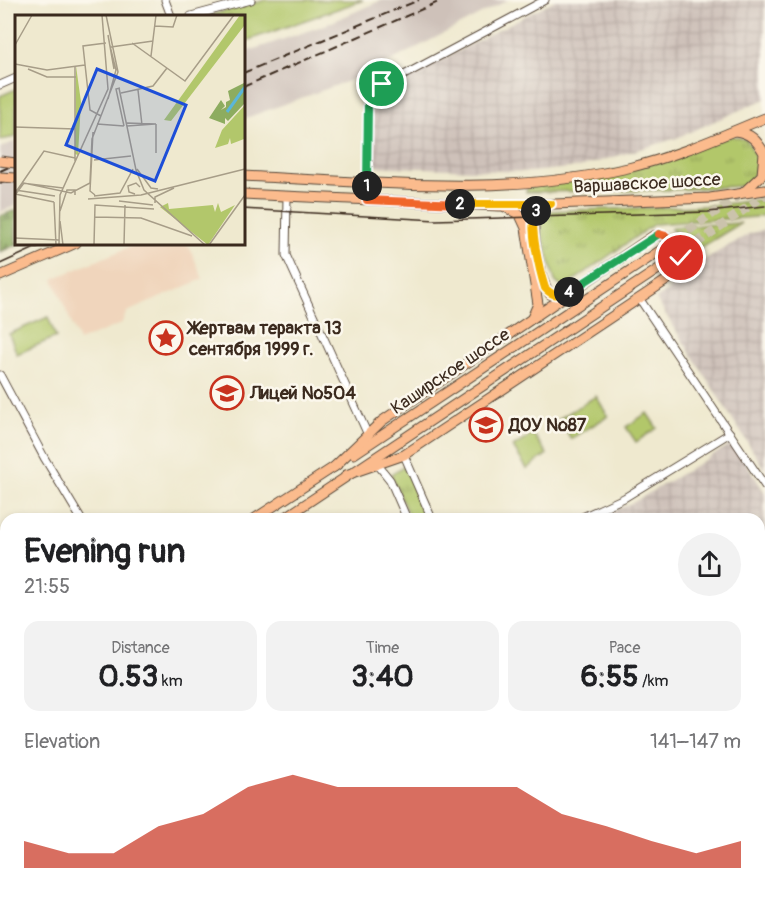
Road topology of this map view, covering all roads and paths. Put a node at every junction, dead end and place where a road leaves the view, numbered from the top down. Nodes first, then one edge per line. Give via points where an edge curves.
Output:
1 (165, 0) edge
2 (251, 0) edge
3 (545, 0) edge
4 (171, 15) edge
5 (195, 15) edge
6 (15, 78) edge
7 (0, 85) edge
8 (765, 118) edge
9 (733, 131) junction
10 (0, 161) edge
11 (15, 163) edge
12 (244, 176) edge
13 (0, 177) edge
14 (15, 178) edge
15 (367, 182) junction
16 (765, 190) edge
17 (742, 193) junction
18 (244, 194) edge
19 (287, 197) junction
20 (367, 200) junction
21 (551, 204) junction
22 (500, 206) junction
23 (74, 244) edge
24 (664, 248) tunnel mouth
25 (672, 260) tunnel mouth
26 (0, 276) edge
27 (572, 291) junction
28 (639, 298) junction
29 (528, 322) junction
30 (0, 375) edge
31 (730, 433) junction
32 (368, 435) junction
33 (404, 455) junction
34 (378, 465) junction
35 (334, 467) junction
36 (346, 475) junction
37 (765, 486) edge
38 (77, 513) edge
39 (263, 513) edge
40 (292, 513) edge
41 (404, 513) edge
42 (429, 513) edge
43 (591, 513) edge

1 - 4 street
2 - 5 street
3 - 15 street via 374,91 368,102
6 - 7 street
8 - 9 main road, Варшавское шоссе
9 - 15 main road, Варшавское шоссе via 630,168 582,177 508,186
9 - 17 main road via 752,136 764,153 762,175
10 - 11 main road, bridge
12 - 15 main road, Варшавское шоссе
13 - 14 main road, bridge
15 - 20 street
16 - 17 main road, Варшавское шоссе
17 - 21 main road, Варшавское шоссе via 710,198
18 - 19 main road, Варшавское шоссе
19 - 20 main road, Варшавское шоссе
19 - 32 street via 286,255
20 - 22 main road, Варшавское шоссе
21 - 22 main road, Варшавское шоссе
21 - 27 main road via 538,208 533,218 542,278 550,294
22 - 29 main road via 520,215 526,228 538,304 536,314
23 - 26 main road
24 - 35 main road, Каширское шоссе
25 - 36 main road, Каширское шоссе
27 - 28 main road via 661,233 681,258 682,270
27 - 29 main road
28 - 31 street
28 - 33 main road
29 - 32 main road via 382,421
30 - 38 street
31 - 37 street
31 - 43 street via 624,498
32 - 35 main road
33 - 34 main road
33 - 42 street
34 - 36 main road
34 - 41 street via 390,480
35 - 39 main road, Каширское шоссе
36 - 40 main road, Каширское шоссе

